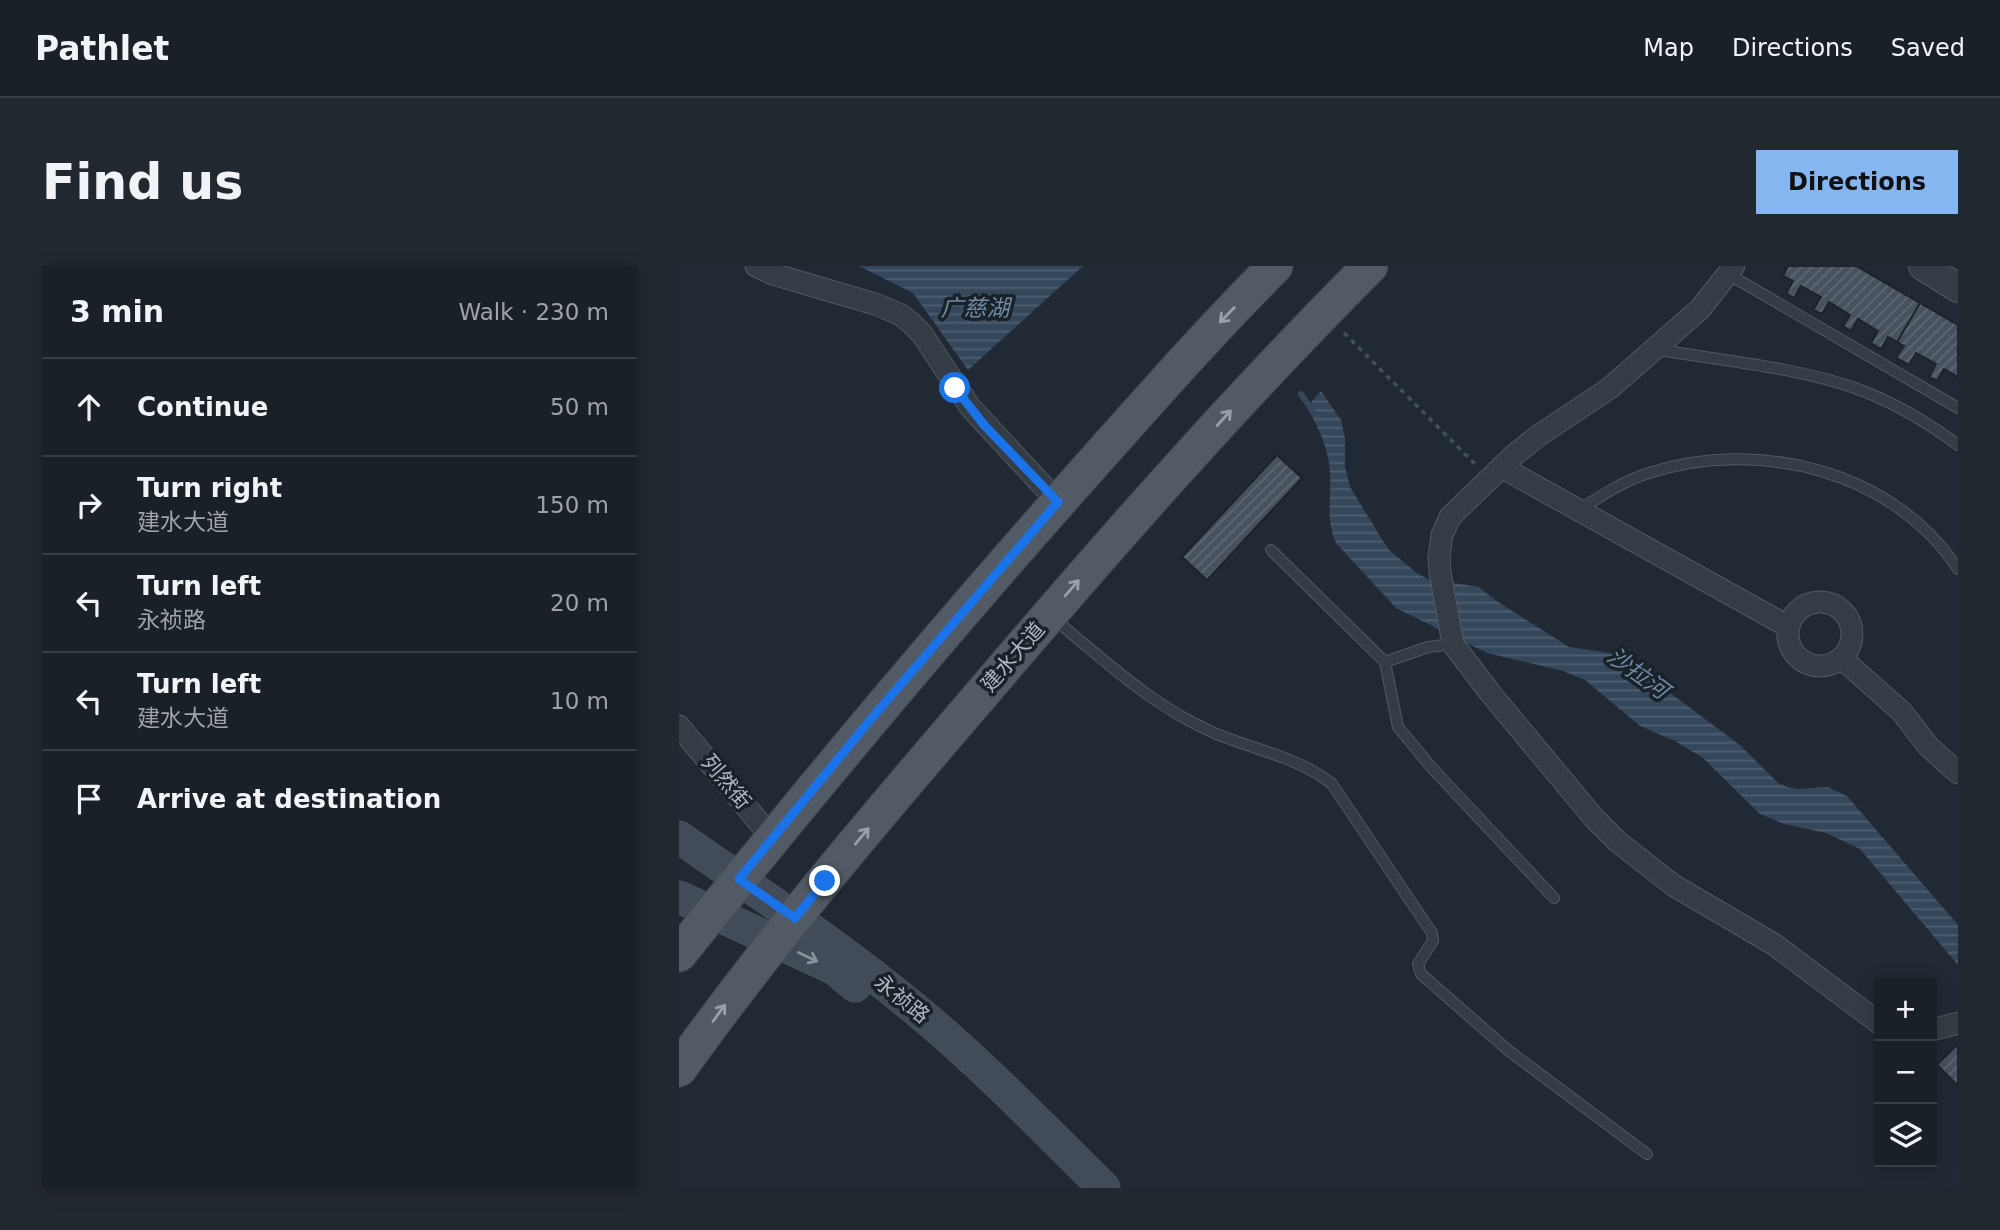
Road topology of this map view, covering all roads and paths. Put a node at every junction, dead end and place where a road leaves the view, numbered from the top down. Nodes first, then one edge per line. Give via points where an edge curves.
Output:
1 (756, 266) edge
2 (1275, 266) edge
3 (1370, 266) edge
4 (1923, 266) edge
5 (1731, 270) edge
6 (1958, 288) edge
7 (1323, 312) junction
8 (1654, 349) junction
9 (1958, 408) edge
10 (1958, 444) edge
11 (1495, 472) junction
12 (1058, 502) junction
13 (1579, 510) junction
14 (1271, 551) dead end
15 (1958, 569) edge
16 (1049, 615) junction
17 (1789, 627) junction
18 (1453, 644) junction
19 (1841, 658) junction
20 (1385, 662) junction
21 (679, 726) edge
22 (1958, 773) edge
23 (679, 837) edge
24 (772, 838) junction
25 (739, 879) junction
26 (679, 897) edge
27 (1554, 898) dead end
28 (712, 913) junction
29 (785, 930) junction
30 (679, 954) edge
31 (1874, 1019) edge
32 (1958, 1023) edge
33 (1937, 1029) edge
34 (679, 1069) edge
35 (1647, 1154) dead end
36 (1077, 1188) edge
37 (1104, 1188) edge

1 - 12 street via 901,315 922,334 970,407
2 -> 12 main road
3 - 7 main road, 建水大道
4 - 6 street
5 - 8 street via 1700,309
5 - 9 lane
7 - 11 path
16 -> 7 main road, 建水大道
8 - 10 lane via 1854,388
8 - 11 street via 1610,388 1538,436
11 - 13 street
11 - 18 street via 1445,527 1440,572
12 - 24 main road
13 - 15 lane via 1623,483 1674,466 1729,459 1780,462 1828,473 1874,493 1917,524
13 - 17 street
14 - 20 lane
29 -> 16 main road, 建水大道
16 - 35 lane via 1156,701 1208,731 1310,769 1332,784 1432,933 1433,941 1418,964 1421,974 1509,1051
17 - 19 street via 1791,650 1807,664 1828,666
17 - 19 street via 1796,612 1812,603 1839,609 1852,634
18 - 20 lane
18 - 31 street via 1618,842 1673,886 1775,945
19 - 22 street via 1902,712 1928,746
20 - 27 lane via 1398,727
21 - 24 street, 列然街
23 - 25 main road, 永祯路
24 - 25 main road
25 - 28 main road
25 - 29 main road, 永祯路
26 - 28 main road, 永祯路
28 - 29 main road, 永祯路
28 - 30 main road
34 -> 29 main road, 建水大道
29 -> 36 main road, 永祯路 via 949,1063
29 - 37 main road, 永祯路 via 846,954 962,1049
32 - 33 street

